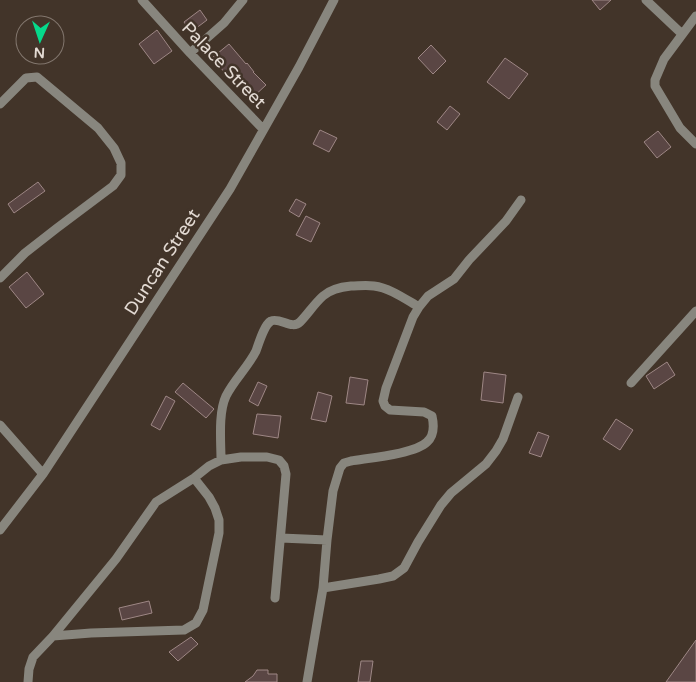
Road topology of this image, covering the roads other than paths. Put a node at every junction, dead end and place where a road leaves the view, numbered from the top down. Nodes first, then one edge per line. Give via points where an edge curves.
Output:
1 (142, 0) edge
2 (243, 0) edge
3 (334, 0) edge
4 (646, 0) edge
5 (696, 16) edge
6 (682, 34) junction
7 (190, 53) junction
8 (0, 104) edge
9 (264, 129) junction
10 (696, 144) edge
11 (520, 200) dead end
12 (0, 278) edge
13 (419, 307) junction
14 (696, 311) edge
15 (631, 383) dead end
16 (518, 398) dead end
17 (0, 426) edge
18 (221, 460) junction
19 (43, 474) junction
20 (194, 478) junction
21 (0, 530) edge
22 (281, 538) junction
23 (327, 540) junction
24 (323, 588) junction
25 (275, 598) dead end
26 (53, 636) junction
27 (28, 682) edge
28 (307, 682) edge

1 - 7 street, Palace Street
2 - 7 street via 224,23
3 - 9 street, Duncan Street
4 - 6 street
5 - 6 street
6 - 10 street via 657,72 655,86 680,128
7 - 9 street, Palace Street
8 - 12 street via 26,78 38,77 98,128 114,148 121,163 121,175 113,186 25,253
9 - 19 street, Duncan Street via 230,189
11 - 13 street via 506,221 454,279 428,296
13 - 18 street via 382,288 364,285 332,290 309,310 299,324 270,322 255,353 226,396 221,416
13 - 23 street via 383,401 390,410 424,412 432,416 431,436 427,443 403,453 344,463 334,491
14 - 15 street
16 - 24 street via 496,451 441,505 404,568 393,576
17 - 19 street
18 - 20 street
18 - 22 street via 267,457 279,460 284,466
19 - 21 street, Duncan Street
20 - 26 street via 156,502 116,559
20 - 26 street via 215,508 219,533 203,610 196,623 184,630
22 - 23 street
22 - 25 street
23 - 24 street
24 - 28 street
26 - 27 street via 33,657

